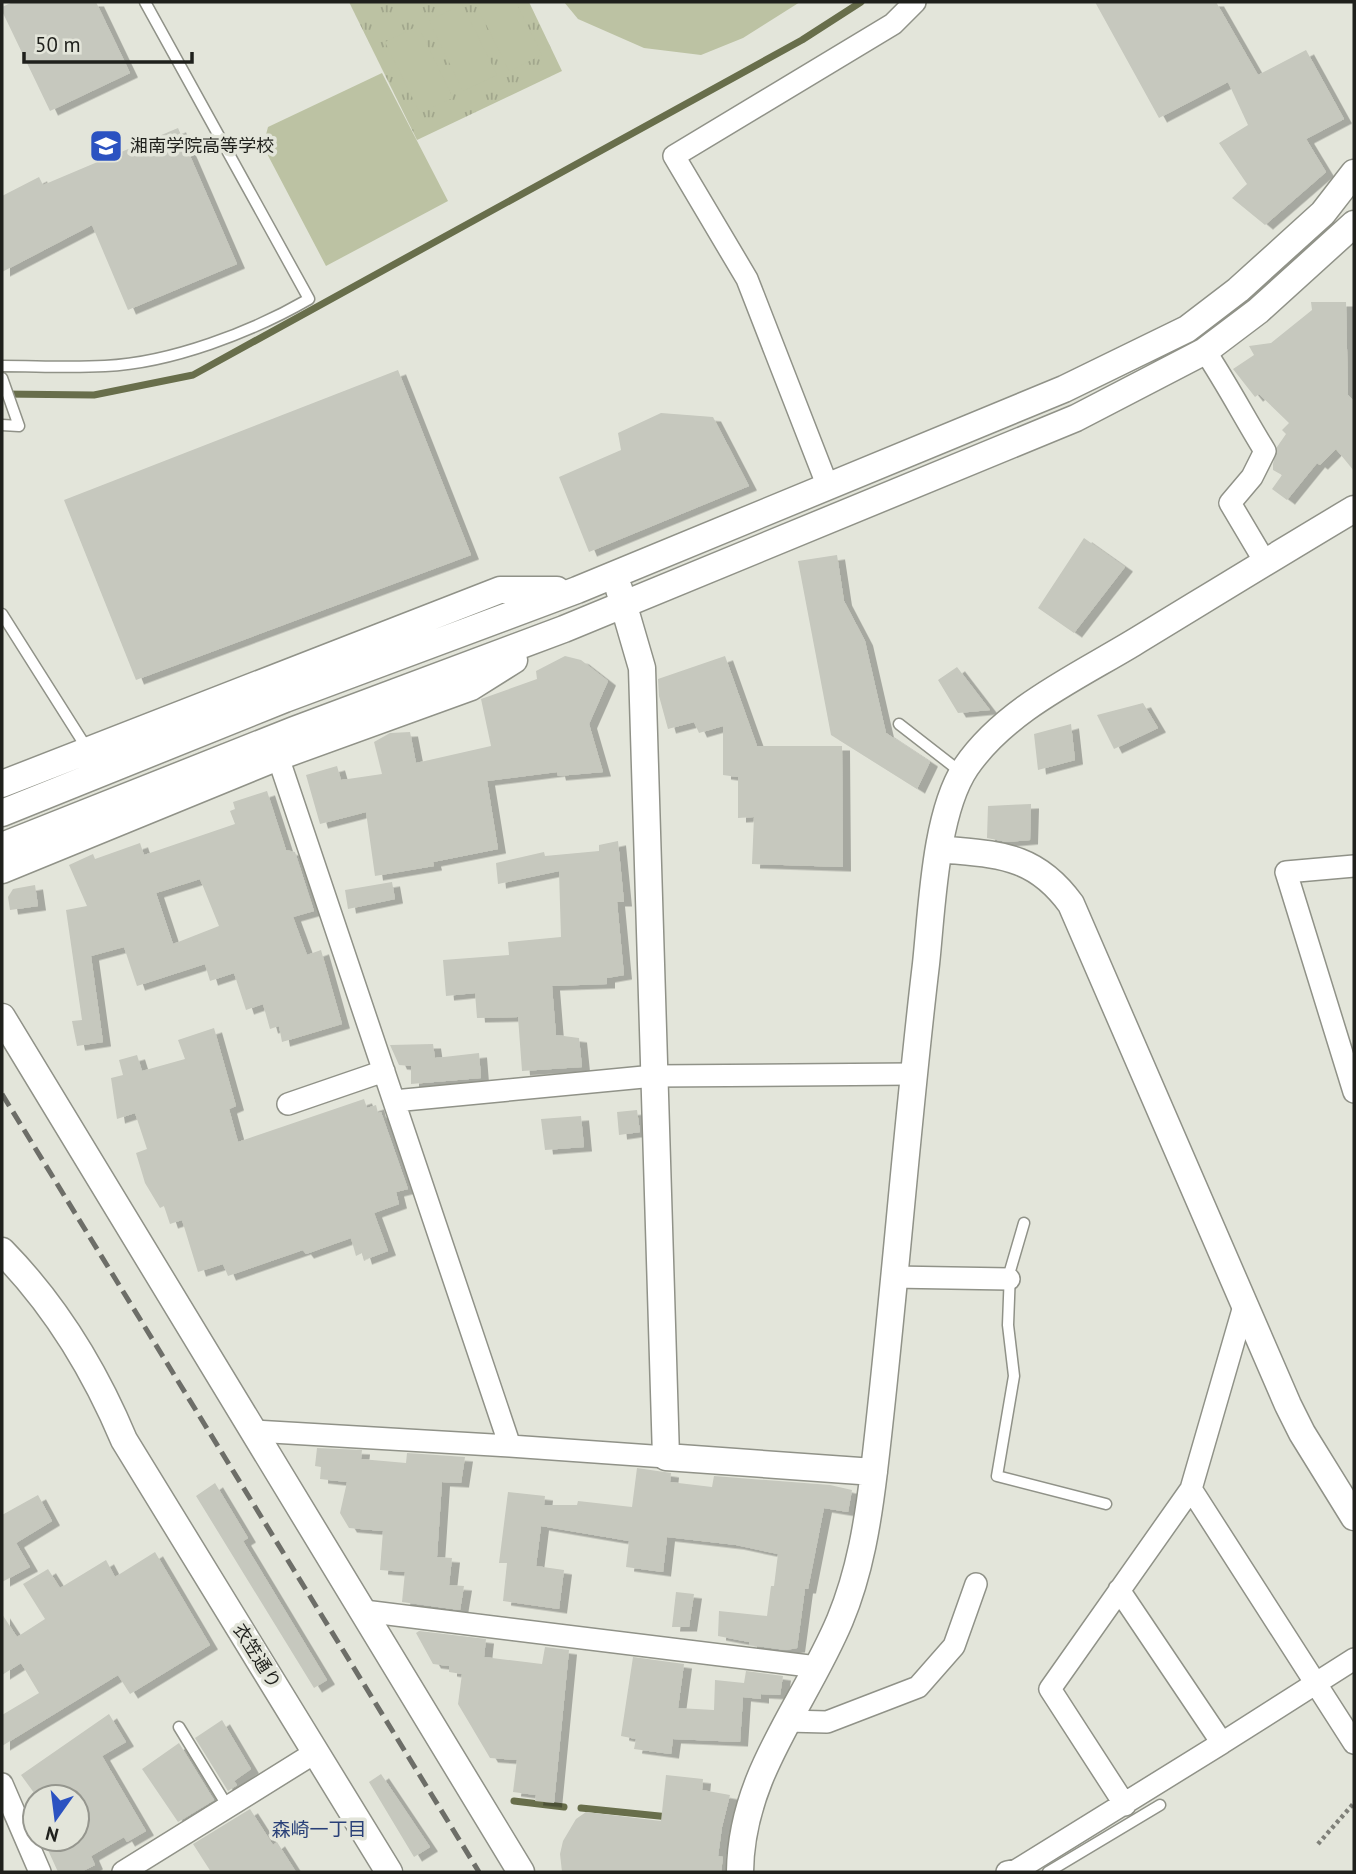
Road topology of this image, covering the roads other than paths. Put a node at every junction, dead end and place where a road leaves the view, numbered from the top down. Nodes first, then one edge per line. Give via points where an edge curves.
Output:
1 (145, 2) edge
2 (915, 2) edge
3 (1354, 173) edge
4 (1354, 225) edge
5 (1205, 351) junction
6 (2, 366) edge
7 (2, 378) edge
8 (2, 425) edge
9 (828, 487) junction
10 (1354, 509) edge
11 (1265, 562) junction
12 (613, 575) junction
13 (577, 590) junction
14 (626, 604) junction
15 (2, 614) edge
16 (564, 629) junction
17 (899, 724) dead end
18 (88, 750) junction
19 (278, 757) junction
20 (962, 773) junction
21 (2, 784) edge
22 (2, 813) edge
23 (2, 846) edge
24 (939, 849) junction
25 (1354, 866) edge
26 (2, 870) edge
27 (2, 1017) edge
28 (384, 1071) junction
29 (913, 1074) junction
30 (654, 1076) junction
31 (1354, 1092) edge
32 (394, 1101) junction
33 (288, 1104) dead end
34 (1024, 1223) dead end
35 (2, 1251) edge
36 (2, 1274) edge
37 (892, 1277) junction
38 (1009, 1279) junction
39 (1244, 1306) junction
40 (254, 1431) junction
41 (124, 1440) junction
42 (510, 1446) junction
43 (666, 1457) junction
44 (874, 1472) junction
45 (1191, 1489) junction
46 (1106, 1504) dead end
47 (1354, 1517) edge
48 (976, 1584) dead end
49 (1119, 1590) junction
50 (365, 1611) junction
51 (1354, 1659) edge
52 (817, 1667) junction
53 (1317, 1684) junction
54 (787, 1721) junction
55 (179, 1727) dead end
56 (1223, 1743) junction
57 (1354, 1743) edge
58 (316, 1752) junction
59 (2, 1784) edge
60 (1125, 1805) junction
61 (1160, 1805) dead end
62 (228, 1807) junction
63 (1015, 1871) edge
64 (40, 1872) edge
65 (123, 1872) edge
66 (389, 1872) edge
67 (521, 1872) edge
68 (740, 1872) edge
69 (1048, 1872) edge

1 - 6 lane via 309,299 272,320 179,353 107,366
2 - 9 street via 893,24 674,156 747,279
3 - 9 street via 1323,213 1187,329 1064,389
4 - 5 street via 1258,311
5 - 11 street via 1265,451 1252,477 1230,503
5 - 14 street via 1076,418
7 - 8 lane via 19,426
9 - 12 street
10 - 11 street
11 - 20 street via 1026,710 992,735
12 - 13 street
12 - 14 street
13 - 18 street via 500,590
13 - 22 street via 285,699
14 - 16 street
14 - 30 street via 642,668
15 - 18 lane
16 - 19 street via 471,687
16 - 23 street
17 - 20 lane
18 - 21 street
19 - 26 street
19 - 28 street
20 - 24 street
24 - 29 street
24 - 39 street via 1008,856 1028,863 1044,873 1071,904
25 - 31 street via 1286,872
27 - 40 street
28 - 32 street
28 - 33 street
29 - 30 street
29 - 37 street
30 - 32 street
30 - 43 street
32 - 42 street
34 - 38 lane
35 - 41 street, 衣笠通り via 30,1280 61,1325 108,1403
36 - 41 street, 衣笠通り via 45,1330 92,1410
37 - 38 street
37 - 44 street
38 - 46 lane via 1014,1376 997,1476
39 - 45 street
39 - 47 street via 1302,1433
40 - 42 street
40 - 50 street
41 - 58 street, 衣笠通り
42 - 43 street
43 - 44 street
44 - 52 street via 862,1551 840,1619
45 - 49 street
45 - 53 street
48 - 54 street via 954,1646 918,1687 827,1722
49 - 56 street
49 - 60 street via 1050,1689
50 - 52 street
50 - 67 street
51 - 53 street
52 - 54 street
53 - 56 street
53 - 57 street
54 - 68 street via 754,1787 744,1826
55 - 62 lane
56 - 60 street
58 - 62 street
58 - 66 street, 衣笠通り
59 - 64 street
60 - 63 street
61 - 69 lane
62 - 65 street

